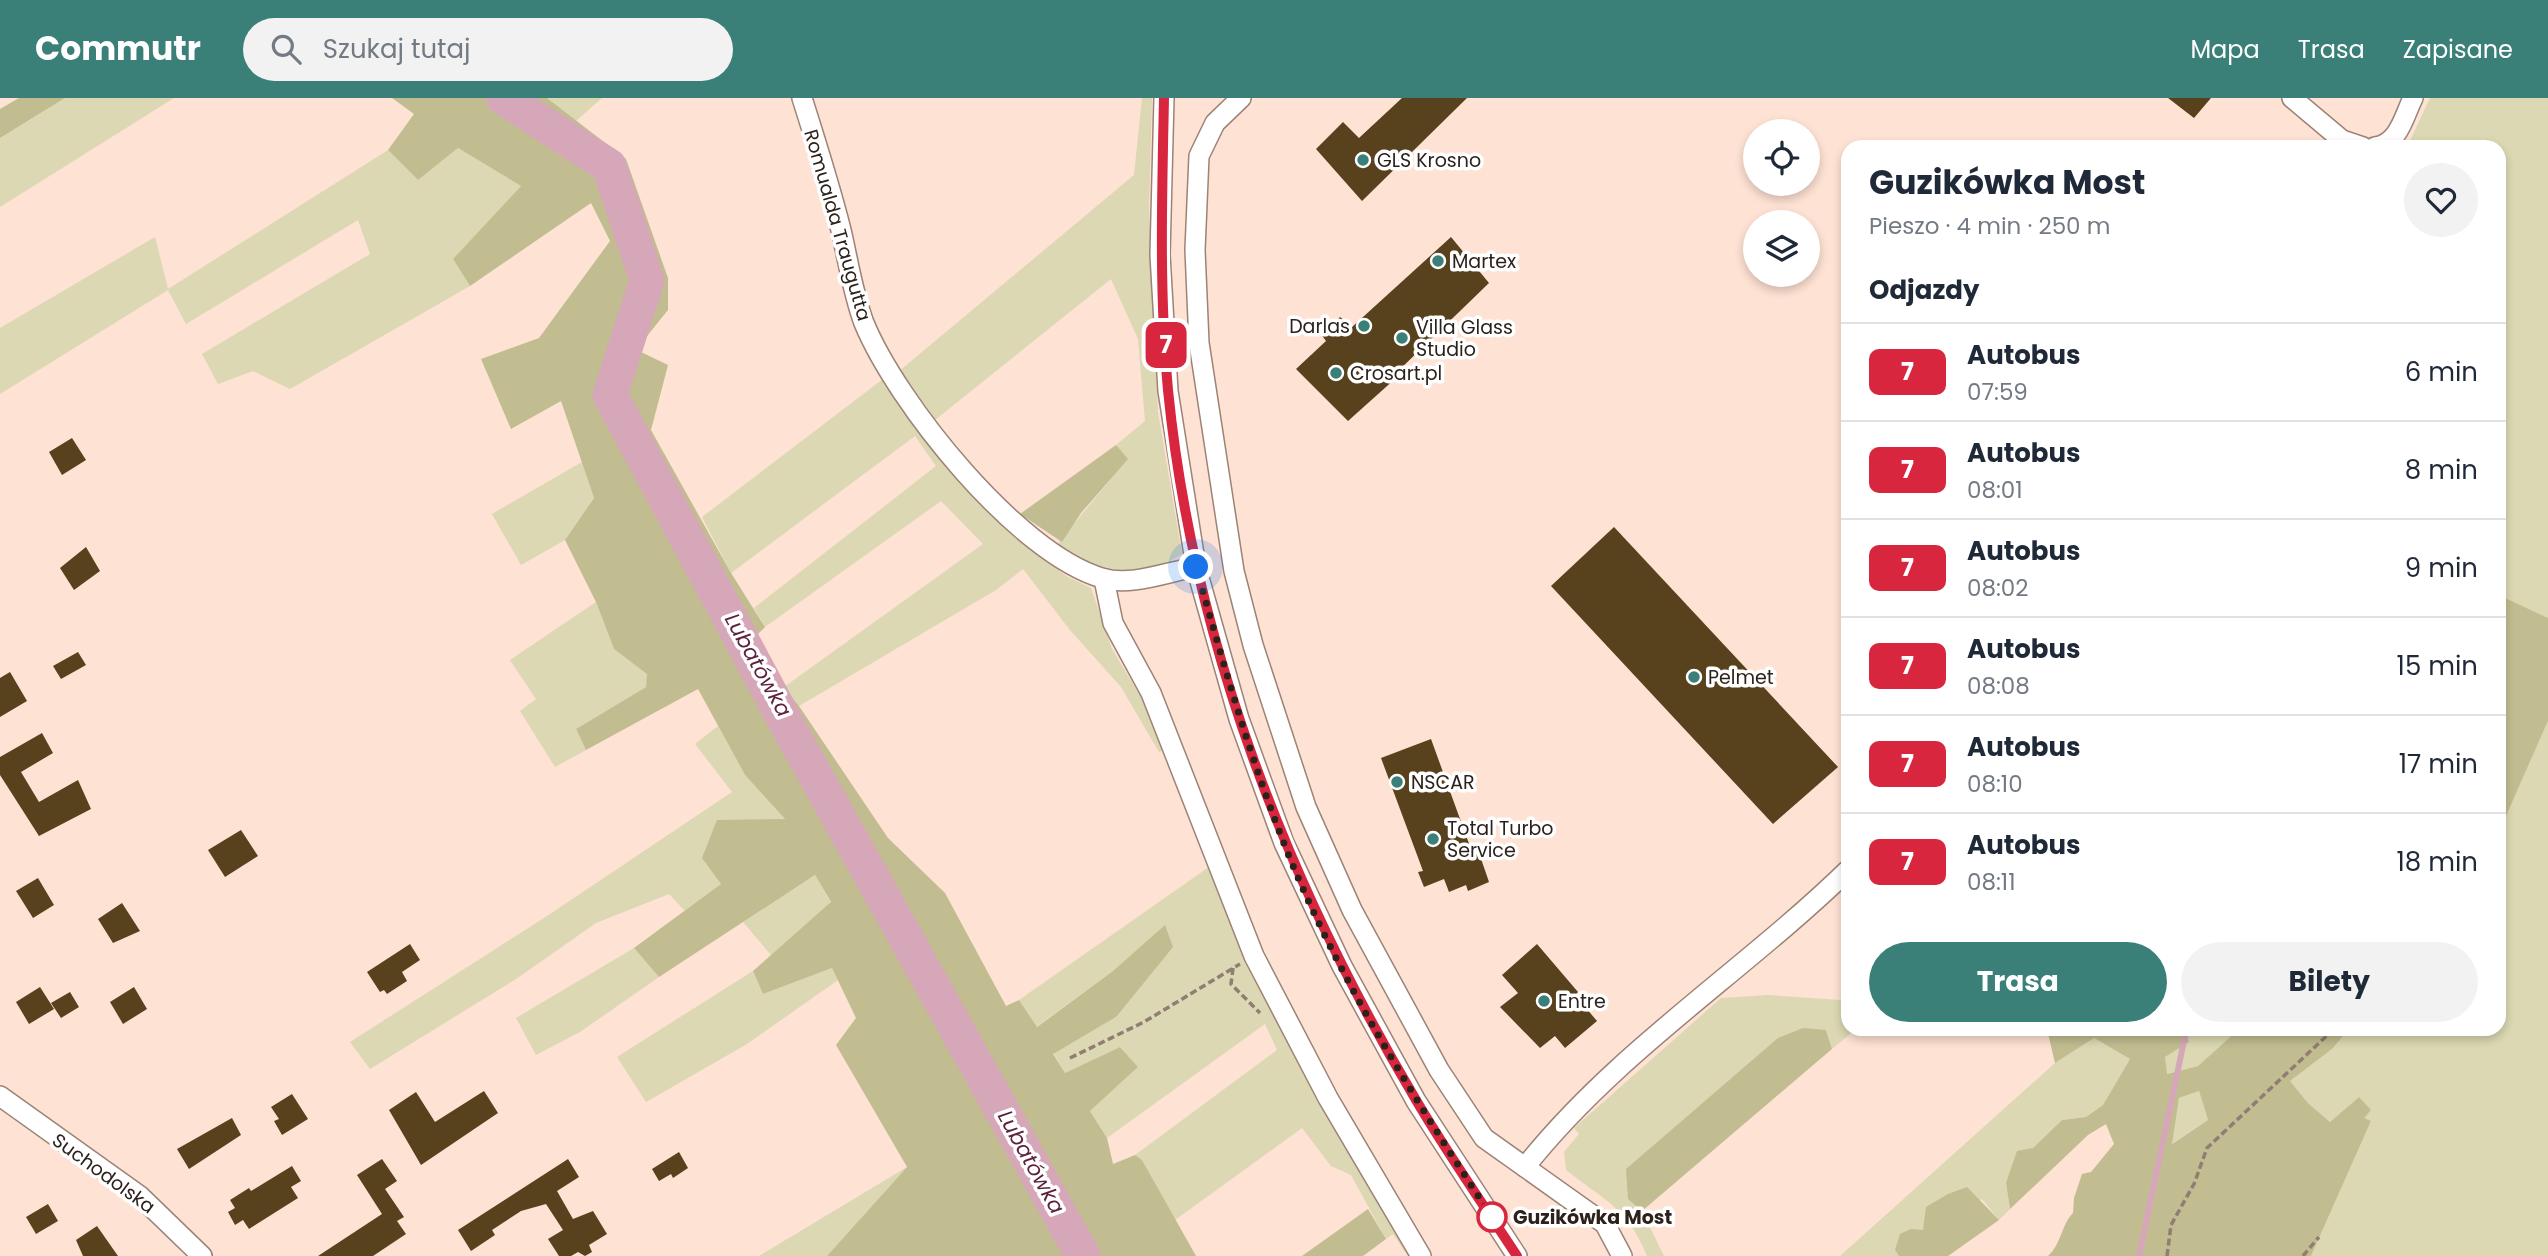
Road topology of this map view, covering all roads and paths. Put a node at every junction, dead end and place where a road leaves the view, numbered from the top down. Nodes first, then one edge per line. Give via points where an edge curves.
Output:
1 (802, 98) edge
2 (1164, 98) edge
3 (1241, 98) edge
4 (2292, 98) edge
5 (2413, 98) edge
6 (2345, 140) edge
7 (2390, 140) edge
8 (1196, 567) junction
9 (1104, 579) junction
10 (1841, 879) edge
11 (1254, 956) junction
12 (2327, 1036) edge
13 (1070, 1058) dead end
14 (0, 1096) edge
15 (1525, 1167) junction
16 (2319, 1237) dead end
17 (202, 1256) edge
18 (1421, 1256) edge
19 (1517, 1256) edge
20 (1622, 1256) edge
21 (2166, 1256) edge
22 (2304, 1256) edge

1 - 9 street, Romualda Traugutta via 864,321 885,363 952,458 1001,510 1078,569
2 - 8 street via 1160,255 1168,391
3 - 15 street via 1215,123 1199,156 1195,250 1199,343 1234,570 1253,645 1306,807 1352,910 1439,1070 1484,1138
4 - 6 street
5 - 7 street
8 - 9 street, Romualda Traugutta via 1121,581
8 - 19 street via 1239,719 1290,855 1342,966 1416,1101
9 - 11 street via 1113,623 1151,693
10 - 15 street via 1828,896 1601,1083 1557,1126
11 - 13 path via 1144,1022
11 - 18 street via 1328,1098
12 - 21 path via 2207,1148 2171,1225
14 - 17 street, Suchodolska via 140,1196
15 - 20 street via 1605,1224
16 - 22 path

